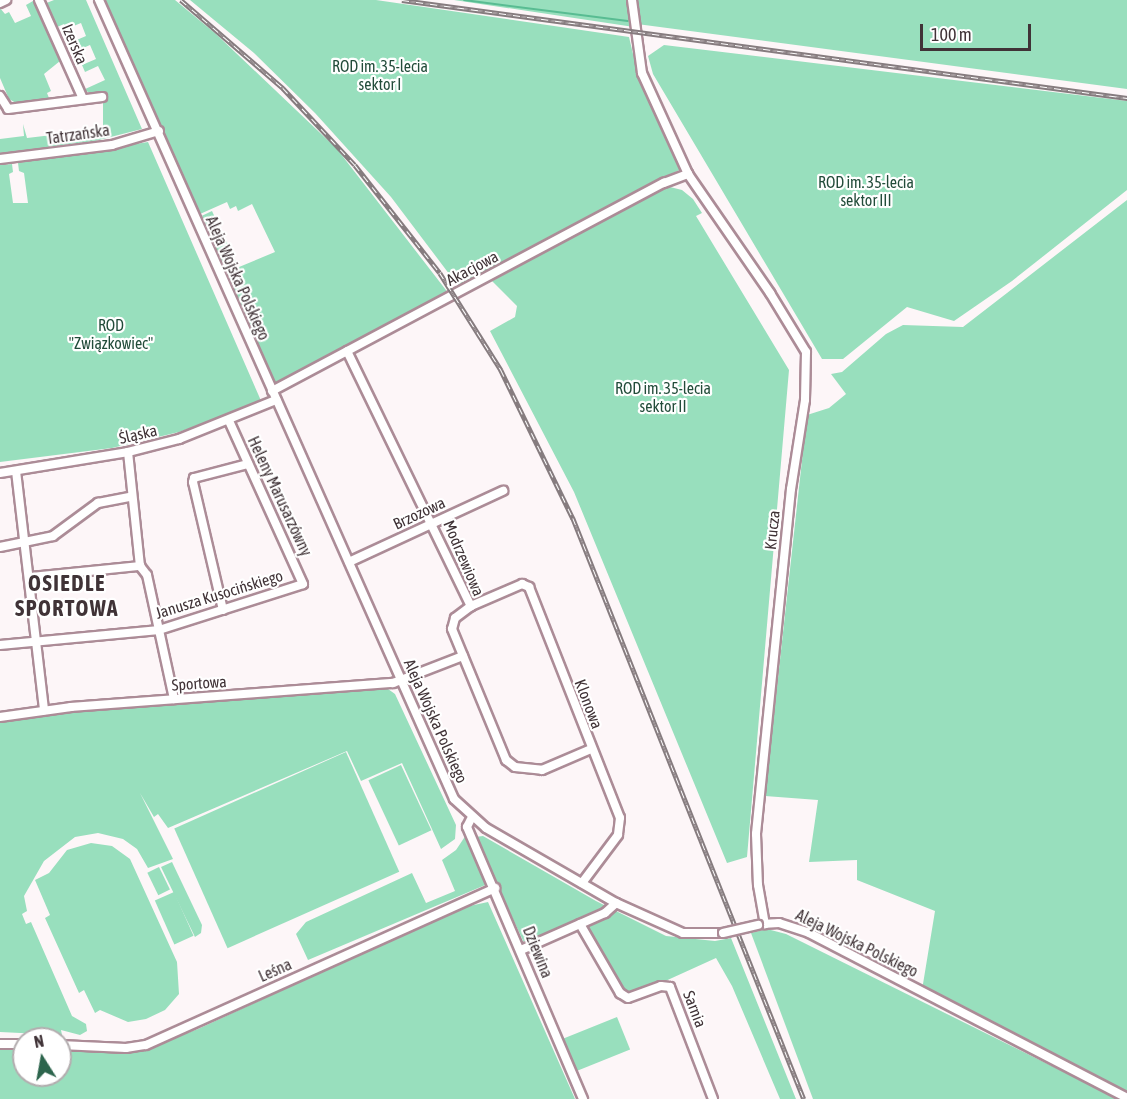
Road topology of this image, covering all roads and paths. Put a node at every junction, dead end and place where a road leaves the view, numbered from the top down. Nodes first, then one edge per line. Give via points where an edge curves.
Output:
1 (6, 0) edge
2 (39, 0) edge
3 (99, 0) edge
4 (632, 0) edge
5 (0, 3) edge
6 (0, 96) edge
7 (102, 97) dead end
8 (83, 99) junction
9 (4, 110) edge
10 (159, 131) junction
11 (0, 159) edge
12 (688, 174) junction
13 (347, 351) junction
14 (272, 391) junction
15 (276, 400) junction
16 (229, 421) junction
17 (128, 452) junction
18 (248, 464) junction
19 (16, 471) junction
20 (0, 473) edge
21 (503, 491) dead end
22 (130, 497) junction
23 (433, 523) junction
24 (26, 541) junction
25 (0, 547) edge
26 (349, 562) junction
27 (140, 566) junction
28 (31, 577) junction
29 (303, 584) joint
30 (471, 606) junction
31 (223, 610) junction
32 (159, 630) junction
33 (37, 642) junction
34 (0, 645) edge
35 (463, 656) junction
36 (401, 681) junction
37 (174, 699) junction
38 (44, 710) junction
39 (0, 717) edge
40 (591, 749) junction
41 (472, 817) junction
42 (582, 883) junction
43 (495, 888) junction
44 (616, 903) junction
45 (580, 924) junction
46 (762, 924) junction
47 (521, 950) junction
48 (72, 1046) edge
49 (1127, 1098) edge
50 (583, 1099) edge
51 (714, 1099) edge

1 - 5 street
2 - 8 street, Izerska
3 - 10 street, Aleja Wojska Polskiego
4 - 12 street, Krucza via 642,73
6 - 9 street
7 - 8 street
8 - 9 street
10 - 11 street, Tatrzańska via 111,145
10 - 14 street, Aleja Wojska Polskiego
12 - 13 street, Akacjowa via 664,183
12 - 46 street, Krucza via 771,293 806,352 805,400 791,489 756,834
13 - 14 street, Akacjowa
13 - 23 street, Modrzewiowa
14 - 15 street, Aleja Wojska Polskiego
15 - 16 street, Śląska
15 - 26 street, Aleja Wojska Polskiego
16 - 17 street, Śląska
16 - 18 street, Heleny Marusarzówny
17 - 19 street, Śląska
17 - 22 street
18 - 29 street, Heleny Marusarzówny
18 - 31 street via 194,478 193,482
19 - 20 street, Śląska
19 - 24 street
21 - 23 street, Brzozowa
22 - 24 street via 98,503 62,532
22 - 27 street
23 - 26 street, Brzozowa
23 - 30 street, Modrzewiowa
24 - 25 street
24 - 28 street
26 - 36 street, Aleja Wojska Polskiego
27 - 28 street
27 - 32 street via 147,575
28 - 33 street
29 - 31 street, Janusza Kusocińskiego
30 - 35 street, Modrzewiowa via 455,618 452,629
30 - 40 street, Klonowa via 522,584 529,587
31 - 32 street, Janusza Kusocińskiego
32 - 33 street, Janusza Kusocińskiego
32 - 37 street
33 - 34 street, Janusza Kusocińskiego
33 - 38 street
35 - 36 street, Sportowa
35 - 40 street, Modrzewiowa via 506,760 515,767 542,770
36 - 37 street, Sportowa
36 - 41 street, Aleja Wojska Polskiego via 454,799
37 - 38 street, Sportowa
38 - 39 street, Sportowa
40 - 42 street, Klonowa via 620,818 618,835
41 - 42 street, Aleja Wojska Polskiego
41 - 43 street, Dziewina via 467,827
42 - 44 street, Aleja Wojska Polskiego
43 - 47 street, Dziewina
43 - 48 street, Leśna via 146,1045
44 - 45 street via 609,911
44 - 46 street, Aleja Wojska Polskiego, bridge via 683,933 723,933
45 - 47 street
45 - 51 street, Sarnia via 620,993 628,998 661,986 670,987
46 - 49 street, Aleja Wojska Polskiego via 780,923 809,933
47 - 50 street, Dziewina

